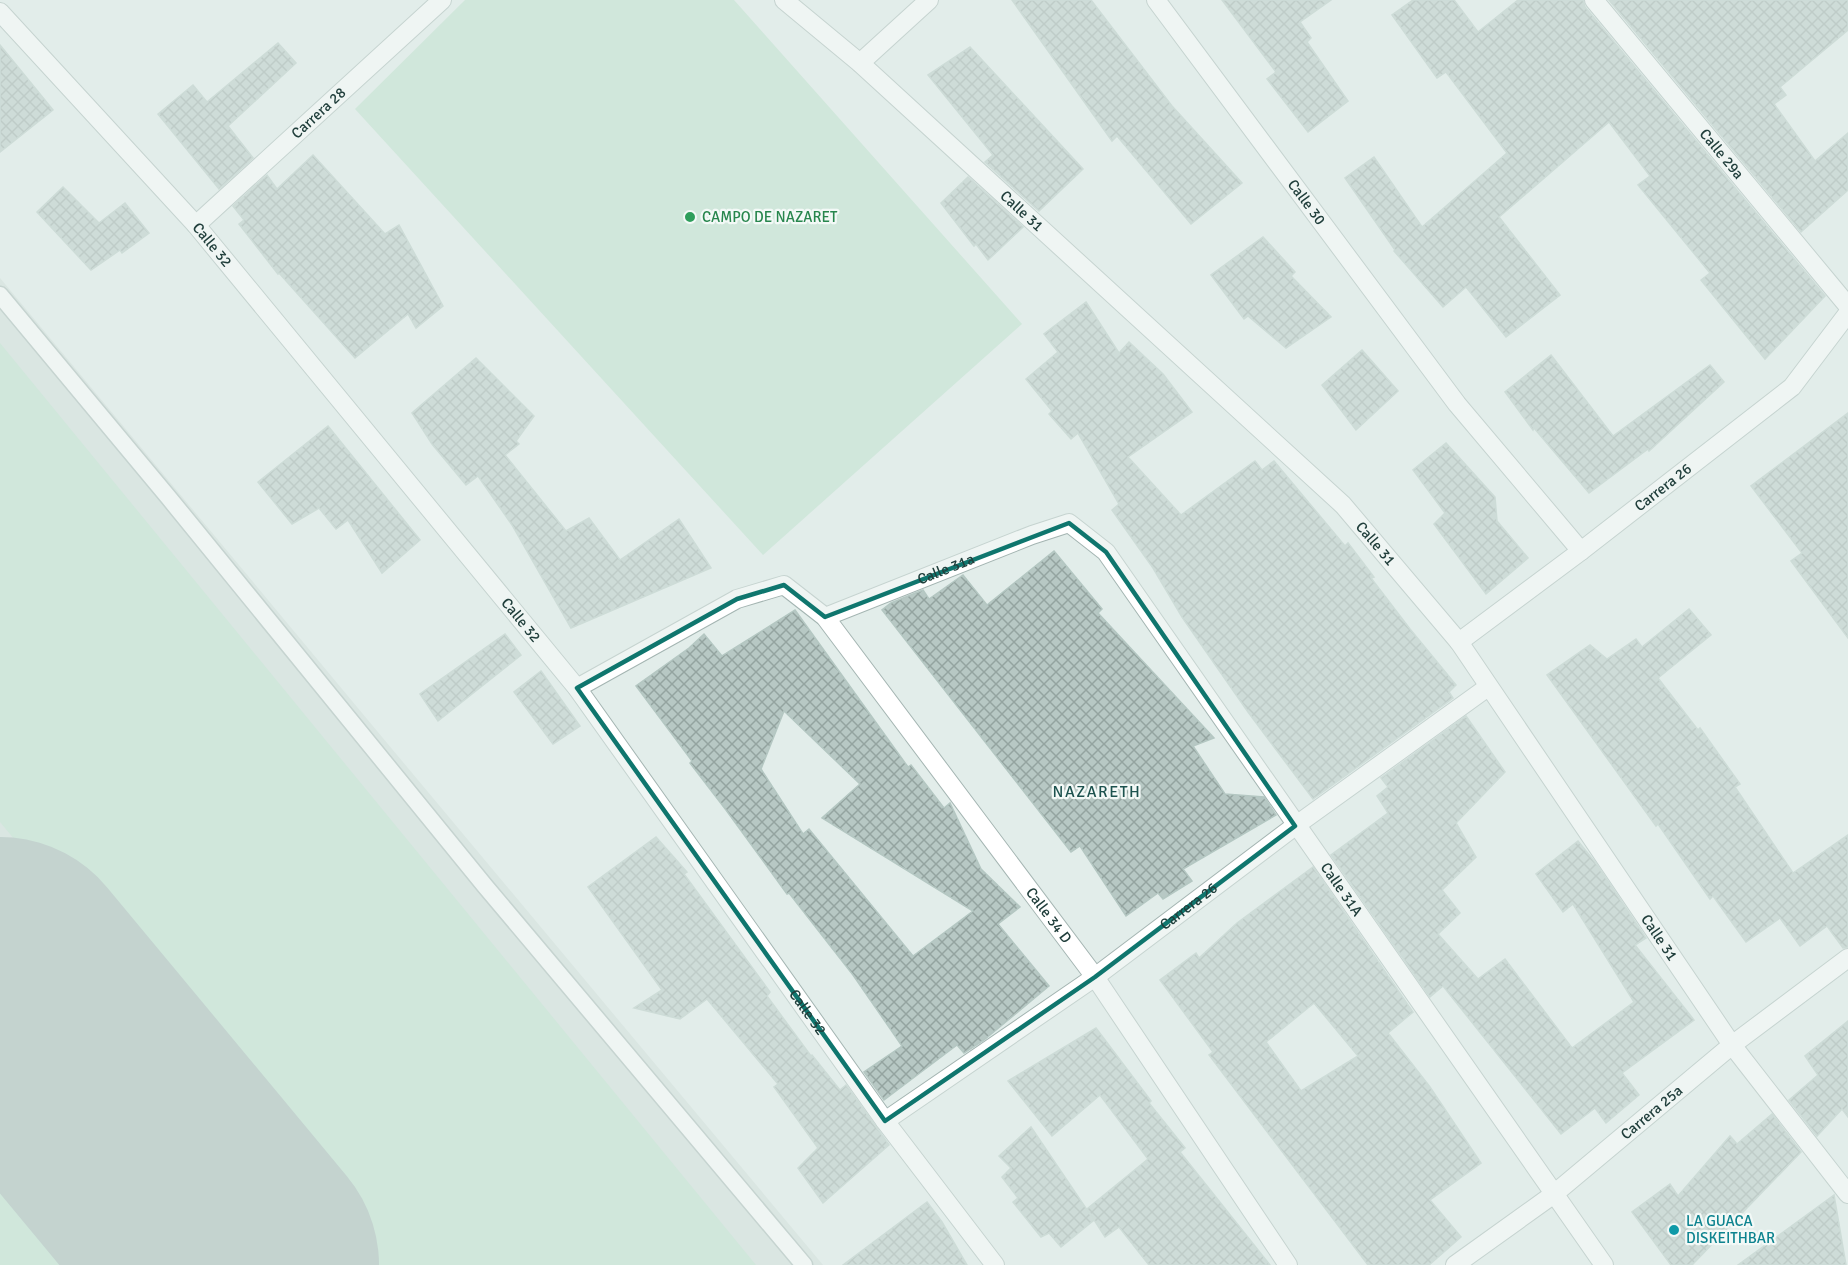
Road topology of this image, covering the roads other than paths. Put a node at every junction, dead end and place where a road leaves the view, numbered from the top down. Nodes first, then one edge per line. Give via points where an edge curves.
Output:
1 (442, 0) edge
2 (784, 0) edge
3 (929, 0) edge
4 (1156, 0) edge
5 (1594, 0) edge
6 (0, 12) edge
7 (860, 63) junction
8 (196, 225) junction
9 (0, 295) edge
10 (1848, 306) edge
11 (1848, 313) edge
12 (1069, 523) joint
13 (1581, 551) junction
14 (825, 617) junction
15 (1459, 642) junction
16 (1488, 687) junction
17 (577, 688) junction
18 (1295, 825) junction
19 (1848, 958) edge
20 (1095, 977) junction
21 (1732, 1045) junction
22 (885, 1121) junction
23 (1554, 1194) junction
24 (1848, 1194) edge
25 (804, 1265) edge
26 (995, 1265) edge
27 (1288, 1265) edge
28 (1455, 1265) edge
29 (1604, 1265) edge

1 - 8 street, Carrera 28
2 - 7 street, Calle 31
3 - 7 street
4 - 13 street, Calle 30 via 1457,404
5 - 10 street, Calle 29a
6 - 8 street, Calle 32
7 - 15 street, Calle 31 via 1343,505
8 - 17 street, Calle 32
9 - 25 lane via 485,886
11 - 13 street, Carrera 26 via 1792,387
12 - 14 street, Calle 31a
12 - 18 street, Calle 31A via 1106,552
13 - 15 street, Carrera 26
14 - 17 street, Calle 34 D via 784,585 737,599
14 - 20 street, Calle 34 D
15 - 16 street, Calle 31
16 - 18 street, Carrera 26
16 - 21 street, Calle 31
17 - 22 street, Calle 32
18 - 20 street, Carrera 26
18 - 23 street, Calle 31A
19 - 21 street, Carrera 25a
20 - 22 street, Carrera 26
20 - 27 street, Calle 34 D
21 - 23 street, Carrera 25a
21 - 24 street, Calle 31
22 - 26 street, Calle 32
23 - 28 street, Carrera 25a
23 - 29 street, Calle 31A

